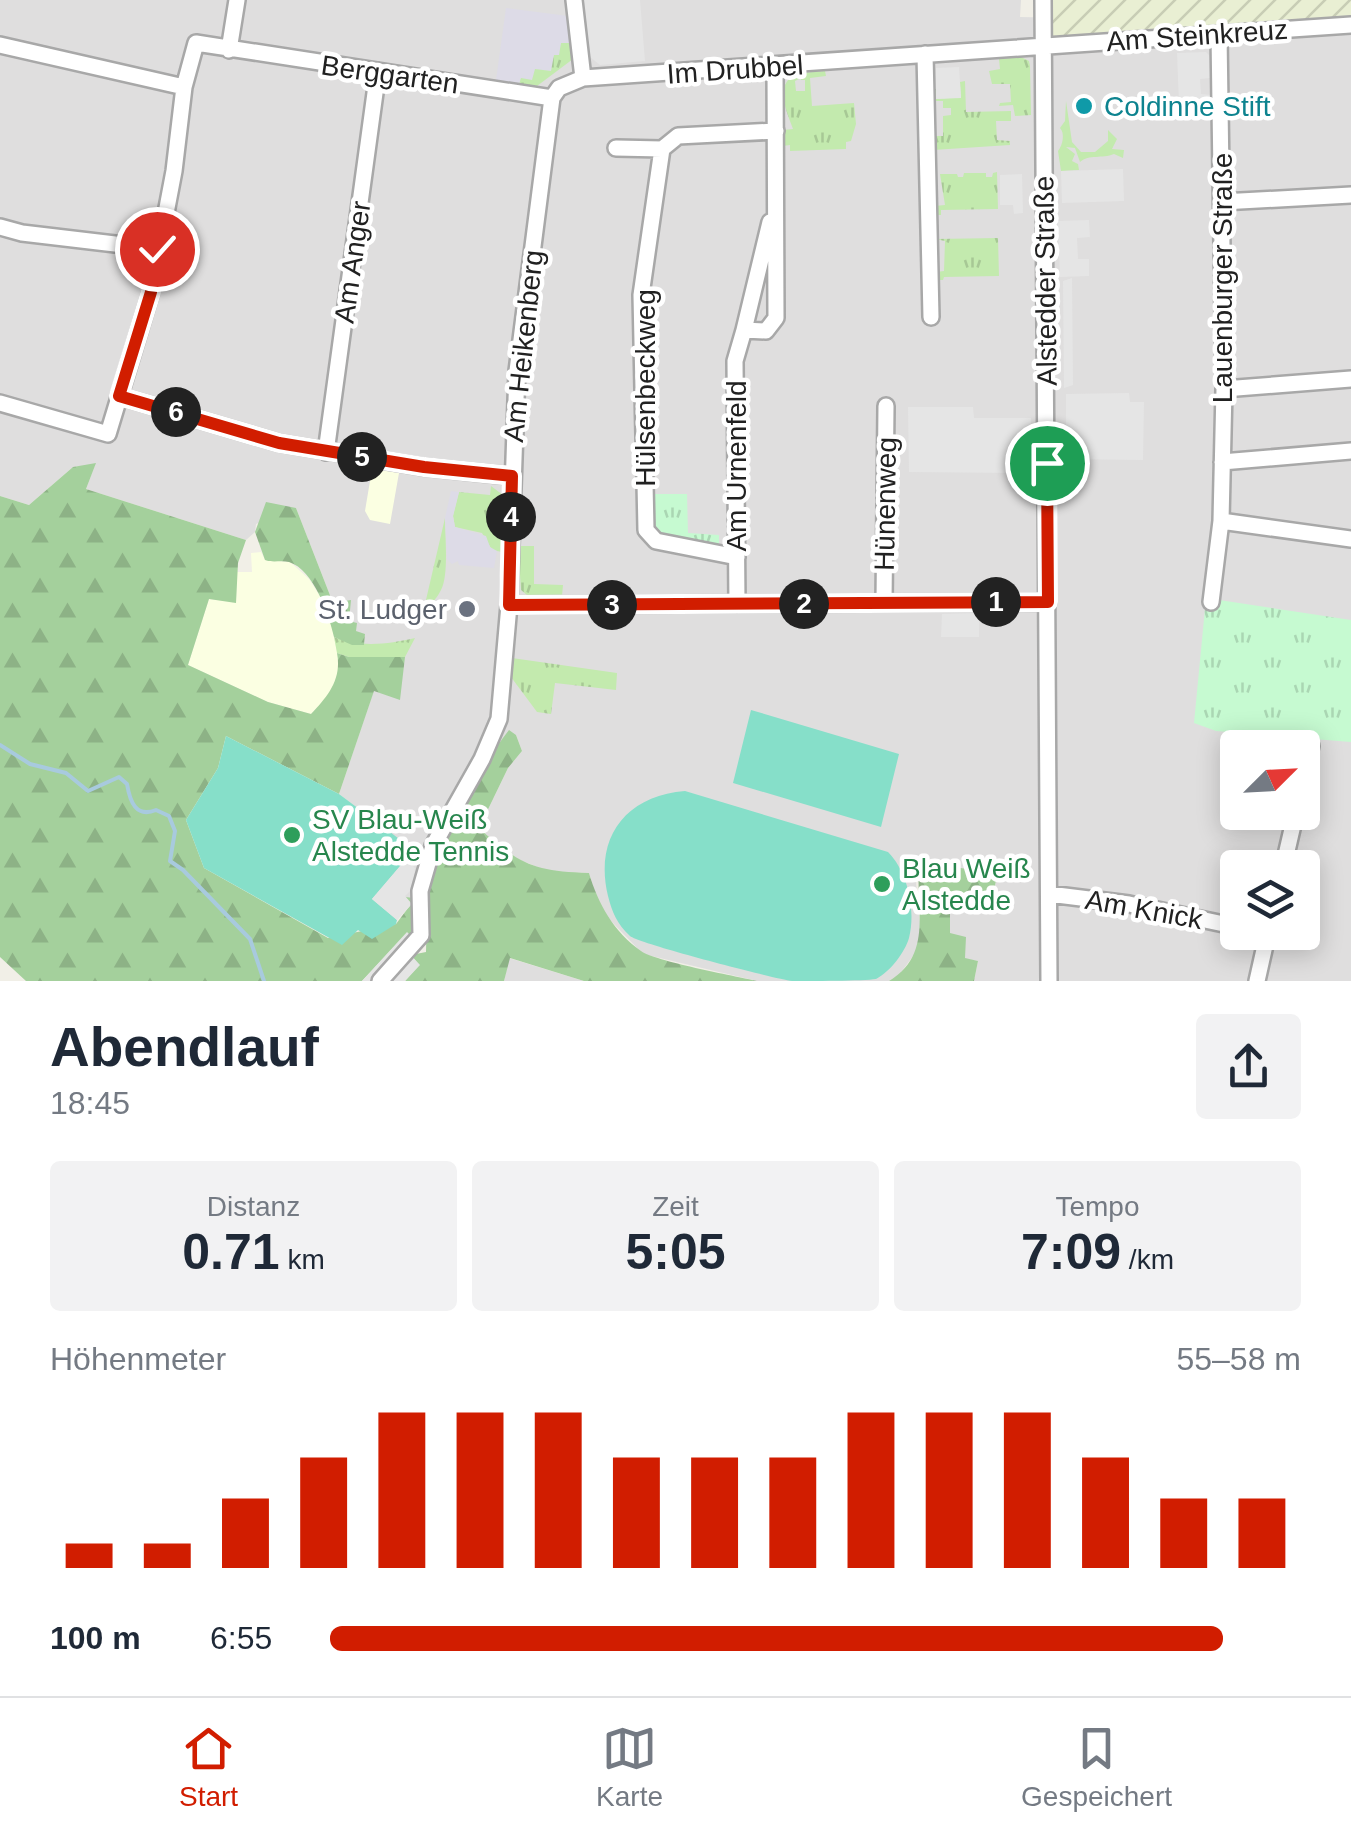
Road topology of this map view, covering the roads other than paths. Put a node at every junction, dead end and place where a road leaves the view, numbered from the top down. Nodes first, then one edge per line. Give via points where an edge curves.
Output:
1 (237, 0) edge
2 (574, 0) edge
3 (1043, 0) edge
4 (1351, 25) edge
5 (1219, 34) junction
6 (0, 45) edge
7 (1042, 46) junction
8 (229, 50) junction
9 (924, 54) junction
10 (775, 66) junction
11 (378, 72) junction
12 (583, 78) junction
13 (184, 86) junction
14 (552, 98) junction
15 (776, 131) junction
16 (616, 148) dead end
17 (662, 149) junction
18 (1351, 195) edge
19 (776, 198) junction
20 (1222, 202) junction
21 (0, 227) edge
22 (157, 249) junction
23 (931, 317) dead end
24 (744, 330) junction
25 (1351, 379) edge
26 (1224, 389) junction
27 (119, 396) junction
28 (0, 403) edge
29 (886, 406) dead end
30 (1351, 450) edge
31 (326, 452) junction
32 (1222, 462) junction
33 (512, 476) junction
34 (1222, 521) junction
35 (1351, 539) edge
36 (736, 557) junction
37 (1048, 602) junction
38 (1210, 602) dead end
39 (884, 603) junction
40 (737, 604) junction
41 (509, 605) junction
42 (1050, 894) junction
43 (1220, 923) edge
44 (1263, 950) edge
45 (380, 981) edge
46 (1049, 981) edge
47 (1256, 981) edge

1 - 8 street
2 - 12 street
3 - 7 street, Alstedder Straße
4 - 5 street, Am Steinkreuz
5 - 7 street, Am Steinkreuz
5 - 20 street, Lauenburger Straße
6 - 13 street
7 - 9 street, Im Drubbel
7 - 37 street, Alstedder Straße
8 - 11 street, Berggarten
8 - 13 street via 196,43
9 - 10 street, Im Drubbel
9 - 23 street
10 - 12 street, Im Drubbel
10 - 15 street, Am Urnenfeld
11 - 14 street, Berggarten
11 - 31 street, Am Anger
12 - 14 street, Im Drubbel via 558,88
13 - 22 street
14 - 33 street, Am Heikenberg via 517,371
15 - 17 street via 678,136
15 - 19 street, Am Urnenfeld
16 - 17 street
17 - 36 street, Hülsenbeckweg via 641,294 646,530 656,541
18 - 20 street
19 - 24 street, Am Urnenfeld
19 - 24 street, Am Urnenfeld via 776,318 766,331
20 - 26 street, Lauenburger Straße
21 - 22 street
22 - 27 street
24 - 36 street, Am Urnenfeld via 735,361
25 - 26 street
26 - 32 street, Lauenburger Straße
27 - 28 street via 108,434
27 - 31 street
29 - 39 street, Hünenweg
30 - 32 street
31 - 33 street
32 - 34 street, Lauenburger Straße
33 - 41 street, Am Heikenberg
34 - 35 street
34 - 38 street, Lauenburger Straße
36 - 40 street, Am Urnenfeld
37 - 39 street, Hünenweg
37 - 42 street, Alstedder Straße
39 - 40 street, Hünenweg
40 - 41 street, Hünenweg
41 - 45 street, Am Heikenberg via 499,720 433,846 420,891 421,935
42 - 43 street, Am Knick
42 - 46 street, Alstedder Straße
44 - 47 street

